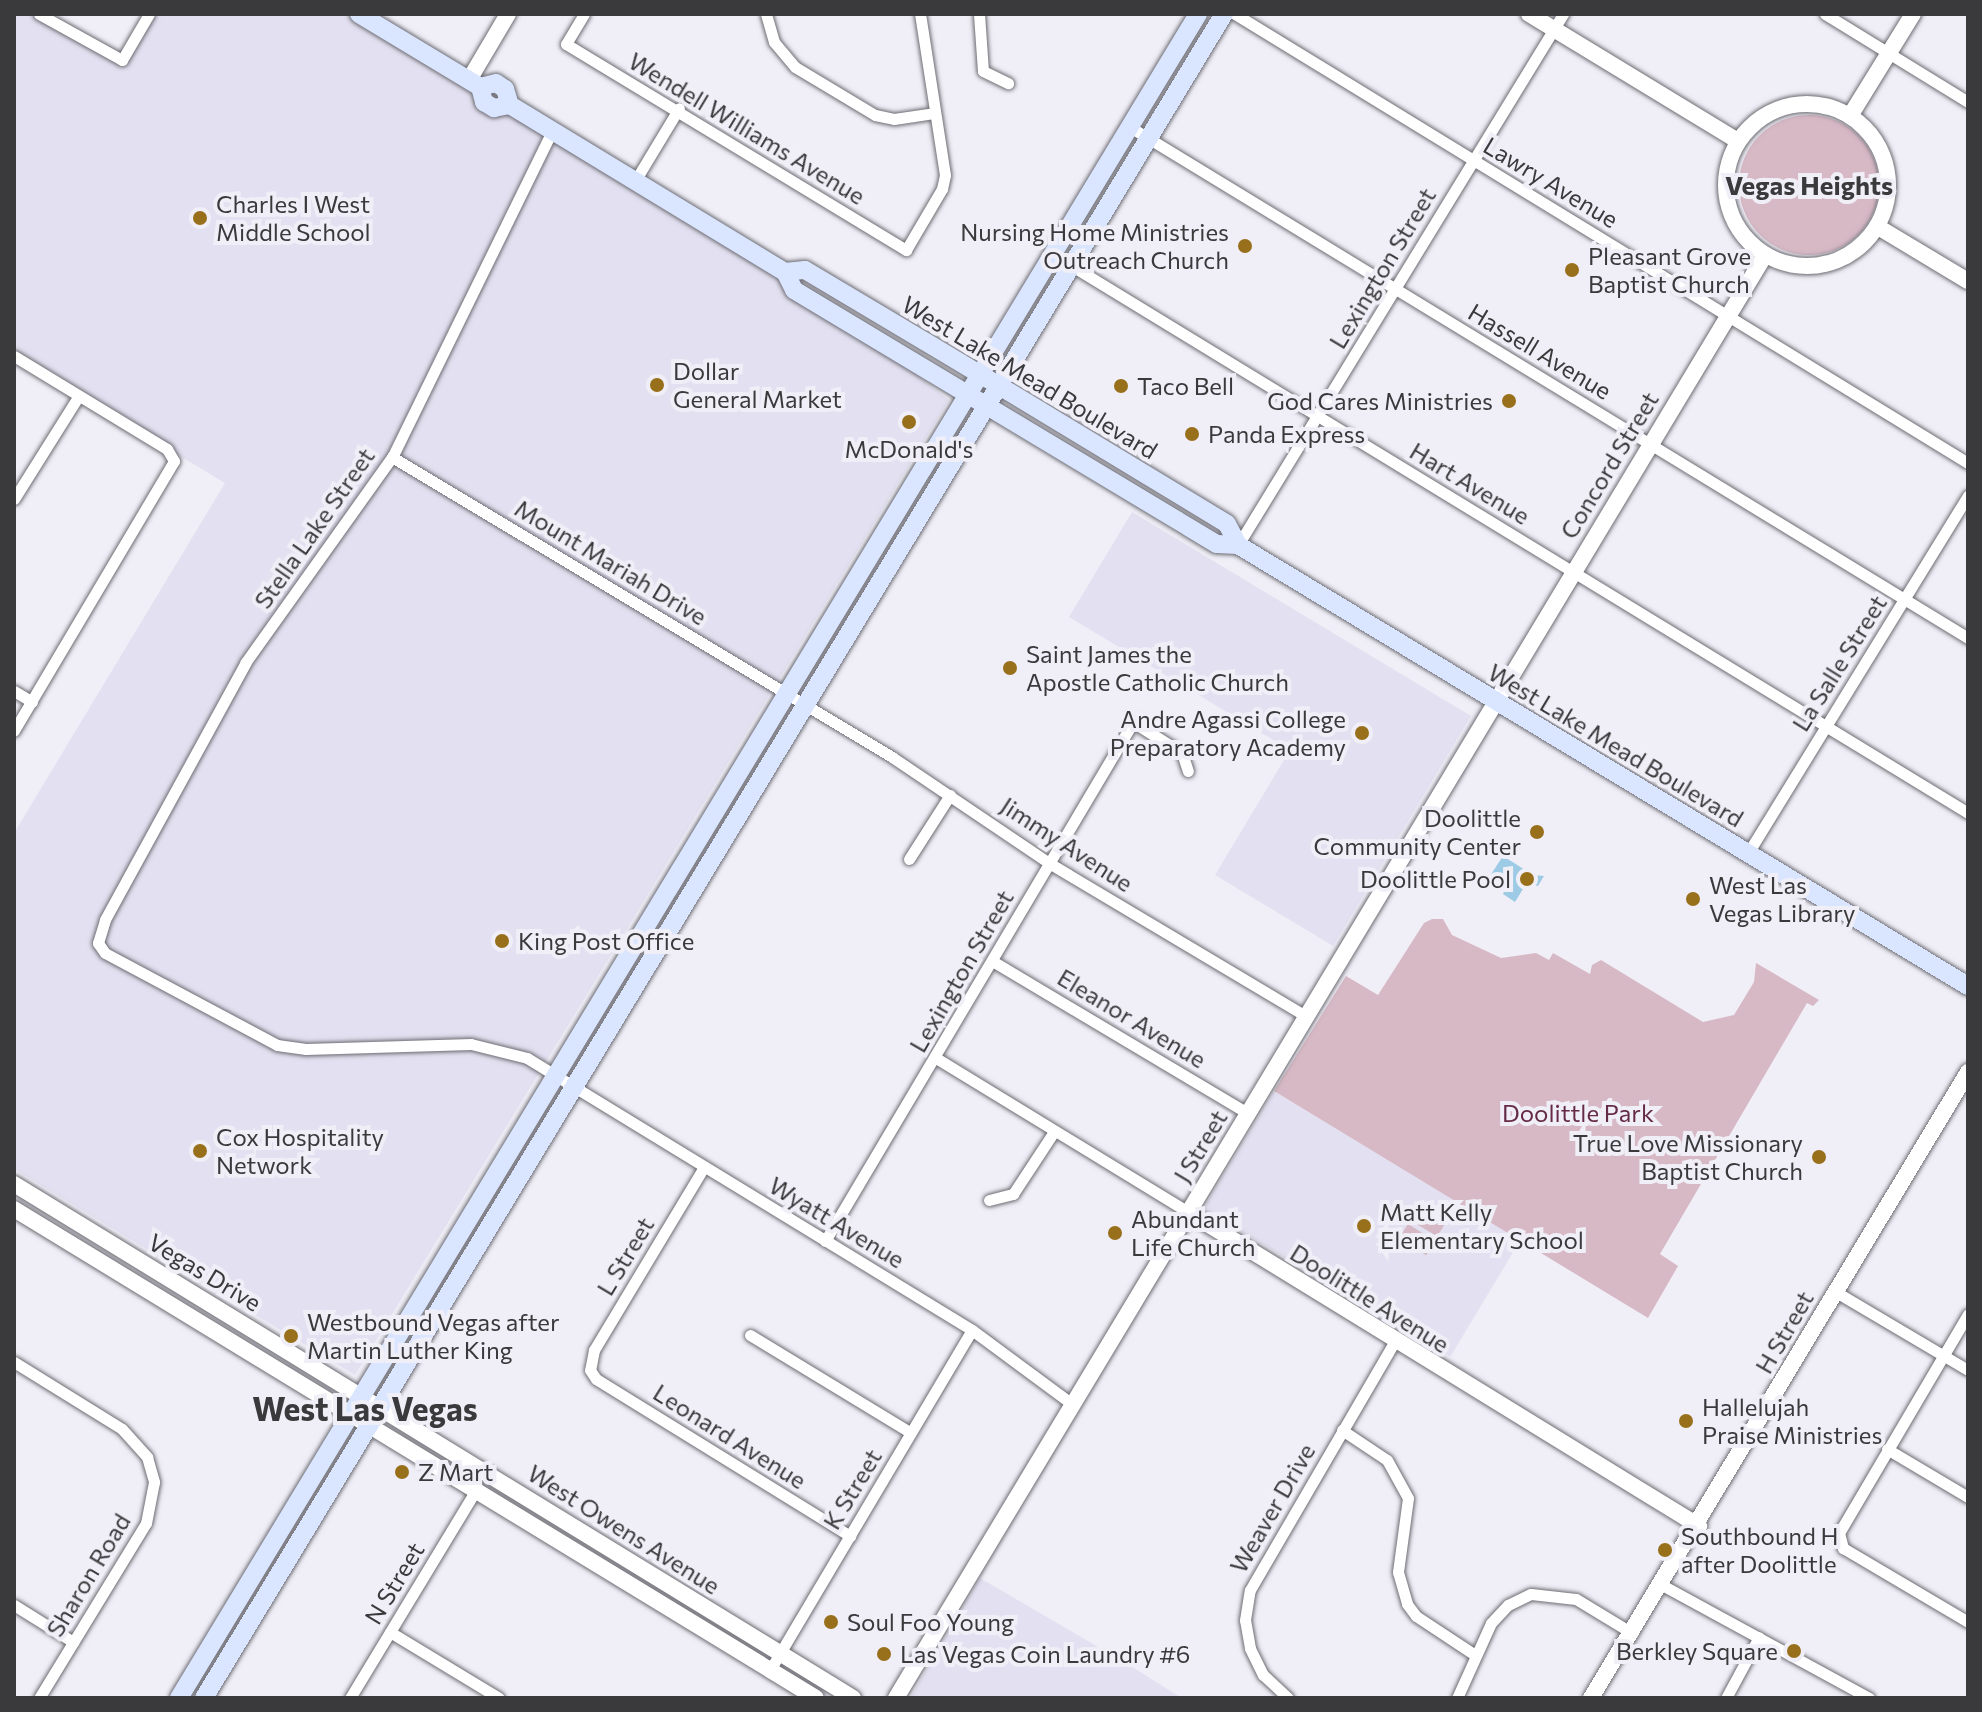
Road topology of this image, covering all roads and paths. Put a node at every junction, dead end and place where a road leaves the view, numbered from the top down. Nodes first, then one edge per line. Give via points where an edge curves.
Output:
1 (39, 14) edge
2 (149, 14) edge
3 (359, 14) edge
4 (508, 14) edge
5 (584, 14) edge
6 (766, 14) edge
7 (920, 14) edge
8 (979, 14) edge
9 (1198, 14) edge
10 (1224, 14) edge
11 (1235, 14) edge
12 (1529, 14) edge
13 (1563, 14) edge
14 (1825, 14) edge
15 (1913, 14) edge
16 (1554, 29) junction
17 (1889, 53) junction
18 (1008, 83) dead end
19 (474, 84) junction
20 (1968, 102) edge
21 (679, 108) junction
22 (934, 113) junction
23 (1850, 116) junction
24 (1130, 127) junction
25 (552, 131) junction
26 (1149, 138) junction
27 (1738, 141) junction
28 (1473, 161) junction
29 (635, 181) junction
30 (1082, 204) junction
31 (1878, 227) junction
32 (1765, 255) junction
33 (1072, 266) junction
34 (785, 272) junction
35 (1968, 281) edge
36 (1395, 288) junction
37 (1728, 315) junction
38 (14, 356) edge
39 (978, 373) junction
40 (1000, 387) junction
41 (966, 393) junction
42 (78, 397) junction
43 (988, 406) junction
44 (1317, 416) junction
45 (1650, 444) junction
46 (392, 457) junction
47 (1968, 463) edge
48 (1125, 489) junction
49 (1174, 493) junction
50 (1968, 495) edge
51 (14, 499) edge
52 (1238, 545) junction
53 (864, 566) junction
54 (1572, 571) junction
55 (1904, 599) junction
56 (851, 633) junction
57 (1968, 638) edge
58 (14, 691) edge
59 (789, 694) junction
60 (1494, 699) junction
61 (32, 702) junction
62 (807, 704) junction
63 (1826, 726) junction
64 (14, 731) edge
65 (1188, 771) dead end
66 (950, 795) junction
67 (1968, 813) edge
68 (1748, 853) junction
69 (909, 859) dead end
70 (1049, 863) junction
71 (98, 943) joint
72 (994, 962) junction
73 (1968, 986) edge
74 (1306, 1016) junction
75 (936, 1058) junction
76 (1968, 1072) edge
77 (556, 1075) junction
78 (574, 1086) junction
79 (1247, 1113) junction
80 (1053, 1133) junction
81 (704, 1167) junction
82 (14, 1184) edge
83 (989, 1200) dead end
84 (14, 1209) edge
85 (1188, 1212) junction
86 (825, 1241) junction
87 (1836, 1292) junction
88 (1968, 1314) edge
89 (972, 1330) junction
90 (750, 1335) dead end
91 (1395, 1341) junction
92 (1943, 1356) junction
93 (14, 1362) edge
94 (590, 1370) joint
95 (1968, 1370) edge
96 (370, 1400) junction
97 (1072, 1404) junction
98 (359, 1419) junction
99 (1342, 1430) junction
100 (911, 1433) junction
101 (1887, 1449) junction
102 (476, 1490) junction
103 (1968, 1497) edge
104 (543, 1507) junction
105 (1699, 1526) junction
106 (850, 1536) junction
107 (641, 1567) junction
108 (630, 1585) junction
109 (1662, 1585) junction
110 (14, 1605) edge
111 (1968, 1622) edge
112 (390, 1632) junction
113 (1632, 1633) junction
114 (1759, 1637) junction
115 (73, 1642) junction
116 (780, 1653) junction
117 (1475, 1655) junction
118 (770, 1670) junction
119 (39, 1698) edge
120 (179, 1698) edge
121 (204, 1698) edge
122 (350, 1698) edge
123 (499, 1698) edge
124 (816, 1698) edge
125 (853, 1698) edge
126 (896, 1698) edge
127 (1288, 1698) edge
128 (1457, 1698) edge
129 (1591, 1698) edge
130 (1726, 1698) edge
131 (1869, 1698) edge

1 - 2 street via 122,60
3 - 19 main road, West Lake Mead Boulevard
4 - 19 street
5 - 21 street, Wendell Williams Avenue via 566,44
6 - 22 street via 774,42 795,67 875,115 894,119
7 - 22 street
8 - 18 street via 983,71
9 - 24 main road
10 - 26 main road
11 - 28 street, Lawry Avenue
12 - 16 street
13 - 16 street, Lexington Street
14 - 17 street
15 - 17 street
16 - 27 street
16 - 28 street, Lexington Street
17 - 20 street
17 - 23 street
19 - 25 main road, West Lake Mead Boulevard via 496,83 505,89 510,105
21 - 22 street, Wendell Williams Avenue via 906,250 942,189
21 - 29 street
23 - 27 street via 1800,104 1755,123
23 - 31 street via 1882,152 1889,177
24 - 26 street, Hassell Avenue
24 - 30 main road
25 - 29 main road, West Lake Mead Boulevard
25 - 46 street, Stella Lake Street
26 - 33 main road
26 - 36 street, Hassell Avenue
27 - 32 street via 1726,181 1728,202 1746,239
28 - 36 street, Lexington Street
28 - 37 street, Lawry Avenue
29 - 34 main road, West Lake Mead Boulevard
30 - 33 main road via 1082,223 1068,253
30 - 39 main road
31 - 32 street via 1862,247 1839,261 1813,267
31 - 35 street
32 - 37 street, Concord Street
33 - 40 main road
33 - 44 street, Hart Avenue
34 - 39 main road, West Lake Mead Boulevard via 805,270
34 - 41 main road, West Lake Mead Boulevard via 794,290
36 - 44 street, Lexington Street
36 - 45 street, Hassell Avenue
37 - 45 street, Concord Street
37 - 47 street, Lawry Avenue
38 - 42 street
39 - 40 main road, West Lake Mead Boulevard
39 - 41 main road
40 - 43 main road
40 - 49 main road, West Lake Mead Boulevard
41 - 43 main road, West Lake Mead Boulevard
41 - 53 main road
42 - 51 street
42 - 61 street via 172,454 171,471
43 - 48 main road, West Lake Mead Boulevard
43 - 56 main road
44 - 52 street, Lexington Street
44 - 54 street, Hart Avenue
45 - 54 street, Concord Street
45 - 55 street, Hassell Avenue
46 - 59 street, Mount Mariah Drive
46 - 71 street, Stella Lake Street via 246,662 105,920
48 - 49 main road via 1139,484 1158,496
48 - 52 main road, West Lake Mead Boulevard via 1217,544
49 - 52 main road, West Lake Mead Boulevard via 1227,524
50 - 55 street, La Salle Street
52 - 60 main road, West Lake Mead Boulevard
53 - 56 main road via 868,572 849,615
53 - 59 main road
54 - 60 street, Concord Street
54 - 63 street, Hart Avenue
55 - 57 street, Hassell Avenue
55 - 63 street, La Salle Street
56 - 62 main road
58 - 61 street
59 - 62 street, Mount Mariah Drive
59 - 77 main road
60 - 68 main road, West Lake Mead Boulevard
60 - 74 street, J Street
61 - 64 street
62 - 66 street, Jimmy Avenue
62 - 78 main road
63 - 67 street, Hart Avenue
63 - 68 street, La Salle Street
65 - 70 street, Lexington Street via 1182,753 1133,722
66 - 69 street
66 - 70 street, Jimmy Avenue
68 - 73 main road, West Lake Mead Boulevard
70 - 72 street, Lexington Street
70 - 74 street, Jimmy Avenue
71 - 77 street, Wyatt Avenue via 105,953 277,1045 306,1049 471,1044 500,1048
72 - 75 street, Lexington Street
72 - 79 street, Eleanor Avenue
74 - 79 street, J Street
75 - 80 street, Doolittle Avenue
75 - 86 street, Lexington Street
76 - 87 street, H Street
77 - 78 street, Wyatt Avenue
77 - 96 main road
78 - 81 street, Wyatt Avenue
78 - 96 main road
79 - 85 street, J Street
80 - 83 street via 1013,1194
80 - 85 street, Doolittle Avenue
81 - 86 street, Wyatt Avenue
81 - 94 street, L Street via 594,1350
82 - 96 street, Vegas Drive
84 - 98 street, Vegas Drive
85 - 91 street, Doolittle Avenue
85 - 97 street, J Street
86 - 89 street, Wyatt Avenue
87 - 92 street
87 - 105 street, H Street
88 - 92 street
89 - 97 street, Wyatt Avenue
89 - 100 street, K Street
90 - 100 street
91 - 99 street, Weaver Drive
91 - 105 street, Doolittle Avenue
92 - 95 street
92 - 101 street
93 - 115 street, Sharon Road via 122,1429 137,1442 151,1469 154,1498 146,1523
94 - 106 street, Leonard Avenue via 596,1379
96 - 98 main road
96 - 104 street, West Owens Avenue
97 - 126 street, J Street
98 - 102 street, West Owens Avenue
98 - 120 main road
98 - 121 main road
99 - 117 street via 1387,1460 1408,1498 1398,1572 1407,1604 1416,1616
99 - 127 street, Weaver Drive via 1255,1576 1246,1604 1247,1635 1256,1662
100 - 106 street, K Street
101 - 103 street
101 - 111 street via 1839,1541
102 - 104 street via 492,1488
102 - 108 street, West Owens Avenue
102 - 112 street, N Street
104 - 107 street, West Owens Avenue
105 - 109 street, H Street
106 - 116 street, K Street
107 - 108 street
107 - 116 street, West Owens Avenue
108 - 118 street, West Owens Avenue
109 - 113 street, H Street
109 - 114 street
110 - 115 street
112 - 122 street, N Street
112 - 123 street
113 - 117 street via 1576,1599 1531,1594 1508,1605 1491,1623
113 - 129 street, H Street
114 - 130 street
114 - 131 street
115 - 119 street, Sharon Road
116 - 118 street, K Street
116 - 125 street, West Owens Avenue
117 - 128 street
118 - 124 street, West Owens Avenue

